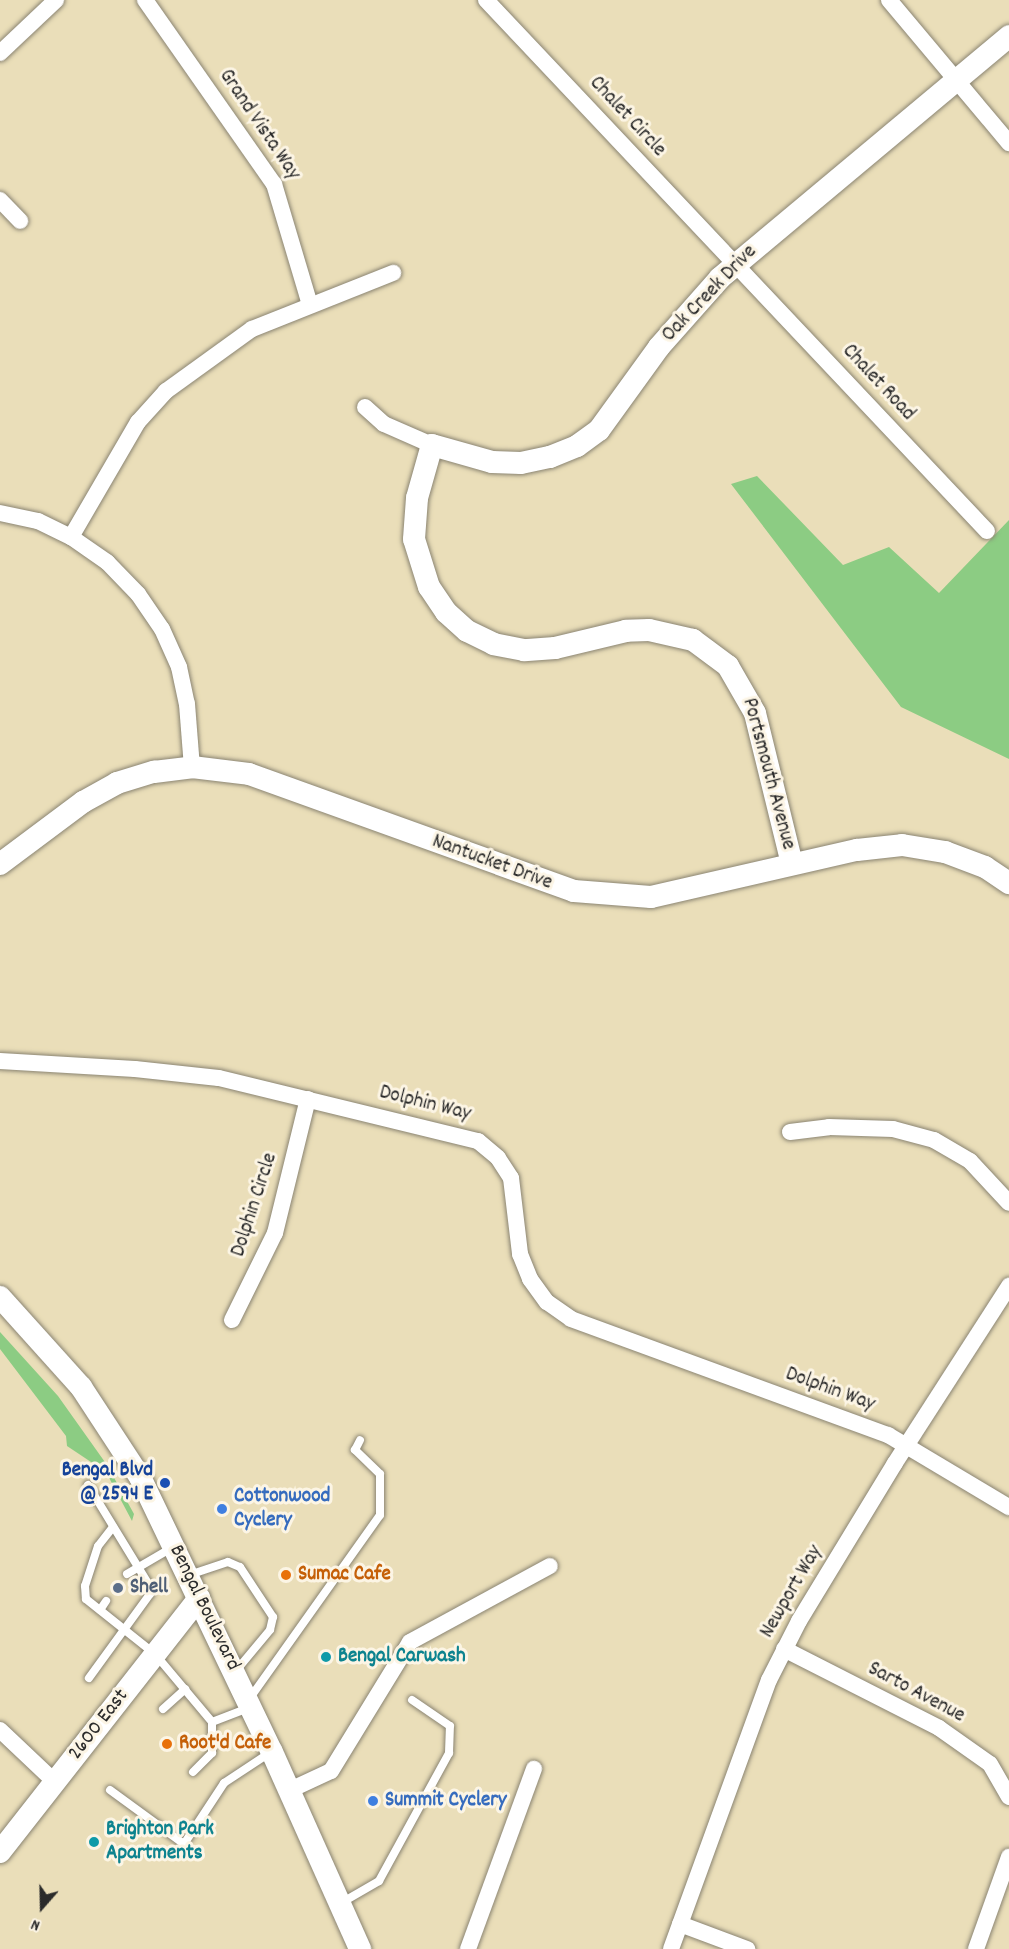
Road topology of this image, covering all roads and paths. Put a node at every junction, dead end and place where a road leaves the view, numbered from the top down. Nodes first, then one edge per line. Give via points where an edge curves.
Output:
1 (56, 0) edge
2 (145, 0) edge
3 (486, 0) edge
4 (890, 0) edge
5 (1009, 36) edge
6 (0, 53) edge
7 (958, 81) junction
8 (1009, 143) edge
9 (0, 200) edge
10 (20, 221) dead end
11 (736, 265) junction
12 (393, 273) dead end
13 (310, 305) junction
14 (365, 407) dead end
15 (432, 445) junction
16 (0, 513) edge
17 (987, 531) dead end
18 (71, 537) junction
19 (192, 767) junction
20 (0, 864) edge
21 (792, 864) junction
22 (1009, 883) edge
23 (0, 1061) edge
24 (308, 1099) junction
25 (790, 1132) dead end
26 (1009, 1203) edge
27 (1009, 1286) edge
28 (0, 1297) edge
29 (232, 1320) dead end
30 (360, 1440) dead end
31 (907, 1445) junction
32 (88, 1485) dead end
33 (1009, 1507) edge
34 (113, 1527) junction
35 (174, 1547) junction
36 (137, 1566) junction
37 (550, 1566) dead end
38 (128, 1574) dead end
39 (188, 1575) junction
40 (198, 1599) junction
41 (106, 1601) dead end
42 (100, 1610) junction
43 (125, 1631) junction
44 (784, 1649) junction
45 (155, 1654) junction
46 (235, 1672) junction
47 (89, 1678) dead end
48 (185, 1689) junction
49 (412, 1700) dead end
50 (250, 1704) junction
51 (163, 1709) dead end
52 (212, 1722) junction
53 (0, 1730) edge
54 (272, 1752) junction
55 (534, 1769) dead end
56 (193, 1773) dead end
57 (55, 1782) junction
58 (110, 1790) dead end
59 (290, 1790) junction
60 (1009, 1797) edge
61 (0, 1852) edge
62 (1009, 1857) edge
63 (1004, 1887) edge
64 (339, 1904) junction
65 (680, 1924) junction
66 (360, 1949) edge
67 (468, 1949) edge
68 (671, 1949) edge
69 (747, 1949) edge
70 (976, 1949) edge

1 - 6 street
2 - 13 street, Grand Vista Way via 274,184
3 - 11 street, Chalet Circle
4 - 7 street
5 - 7 street, Oak Creek Drive
7 - 8 street
7 - 11 street, Oak Creek Drive
9 - 10 street
11 - 15 street, Oak Creek Drive via 680,320 600,430 578,446 521,463 492,462
11 - 17 street, Chalet Road
12 - 13 street
13 - 18 street via 237,338 166,391 138,422
14 - 15 street, Oak Creek Drive via 384,423
15 - 21 street, Portsmouth Avenue via 417,498 414,539 429,587 446,612 467,631 494,644 524,650 649,630 693,640 712,651 729,666 750,697
16 - 18 street via 38,521
18 - 19 street via 107,562 162,629 179,667 188,704
19 - 20 street, Nantucket Drive via 154,772 117,783 83,802
19 - 21 street, Nantucket Drive via 249,774 574,891 651,897 690,891
21 - 22 street, Nantucket Drive via 902,845 945,852 985,867
23 - 24 street, Dolphin Way via 176,1072
24 - 29 street, Dolphin Circle via 275,1233
24 - 31 street, Dolphin Way via 454,1133 478,1141 492,1152 511,1178 520,1254 530,1279 548,1302 571,1319
25 - 26 street via 829,1127 893,1129 934,1140 970,1161
27 - 31 street, Newport Way
28 - 35 street, Bengal Boulevard via 51,1350 104,1418
30 - 50 lane via 356,1450 380,1474 380,1515
31 - 33 street, Dolphin Way
31 - 44 street, Newport Way
32 - 34 lane
34 - 36 lane
34 - 42 lane via 98,1546 85,1586 86,1599
35 - 36 lane
35 - 39 street, Bengal Boulevard
36 - 38 lane
36 - 43 lane via 150,1594
37 - 59 street via 410,1642 331,1771
39 - 40 street, Bengal Boulevard
39 - 46 lane via 228,1562 240,1567 273,1617 270,1630
40 - 45 street, 2600 East
40 - 46 street, Bengal Boulevard
41 - 42 lane
42 - 43 lane
43 - 45 lane
43 - 47 lane
44 - 60 street, Sarto Avenue via 959,1741 990,1764
44 - 65 street, Newport Way via 755,1713
45 - 48 lane
45 - 57 street, 2600 East
46 - 50 street, Bengal Boulevard
48 - 51 lane
48 - 52 lane
49 - 64 lane via 450,1726 449,1753 379,1881
50 - 52 lane
50 - 54 street, Bengal Boulevard
52 - 56 lane via 212,1753
53 - 57 street
54 - 58 lane via 224,1783 184,1844
54 - 59 street, Bengal Boulevard
55 - 67 street
57 - 61 street, 2600 East
59 - 64 street, Bengal Boulevard
62 - 63 street
63 - 70 street
64 - 66 street, Bengal Boulevard
65 - 68 street, Newport Way
65 - 69 street

